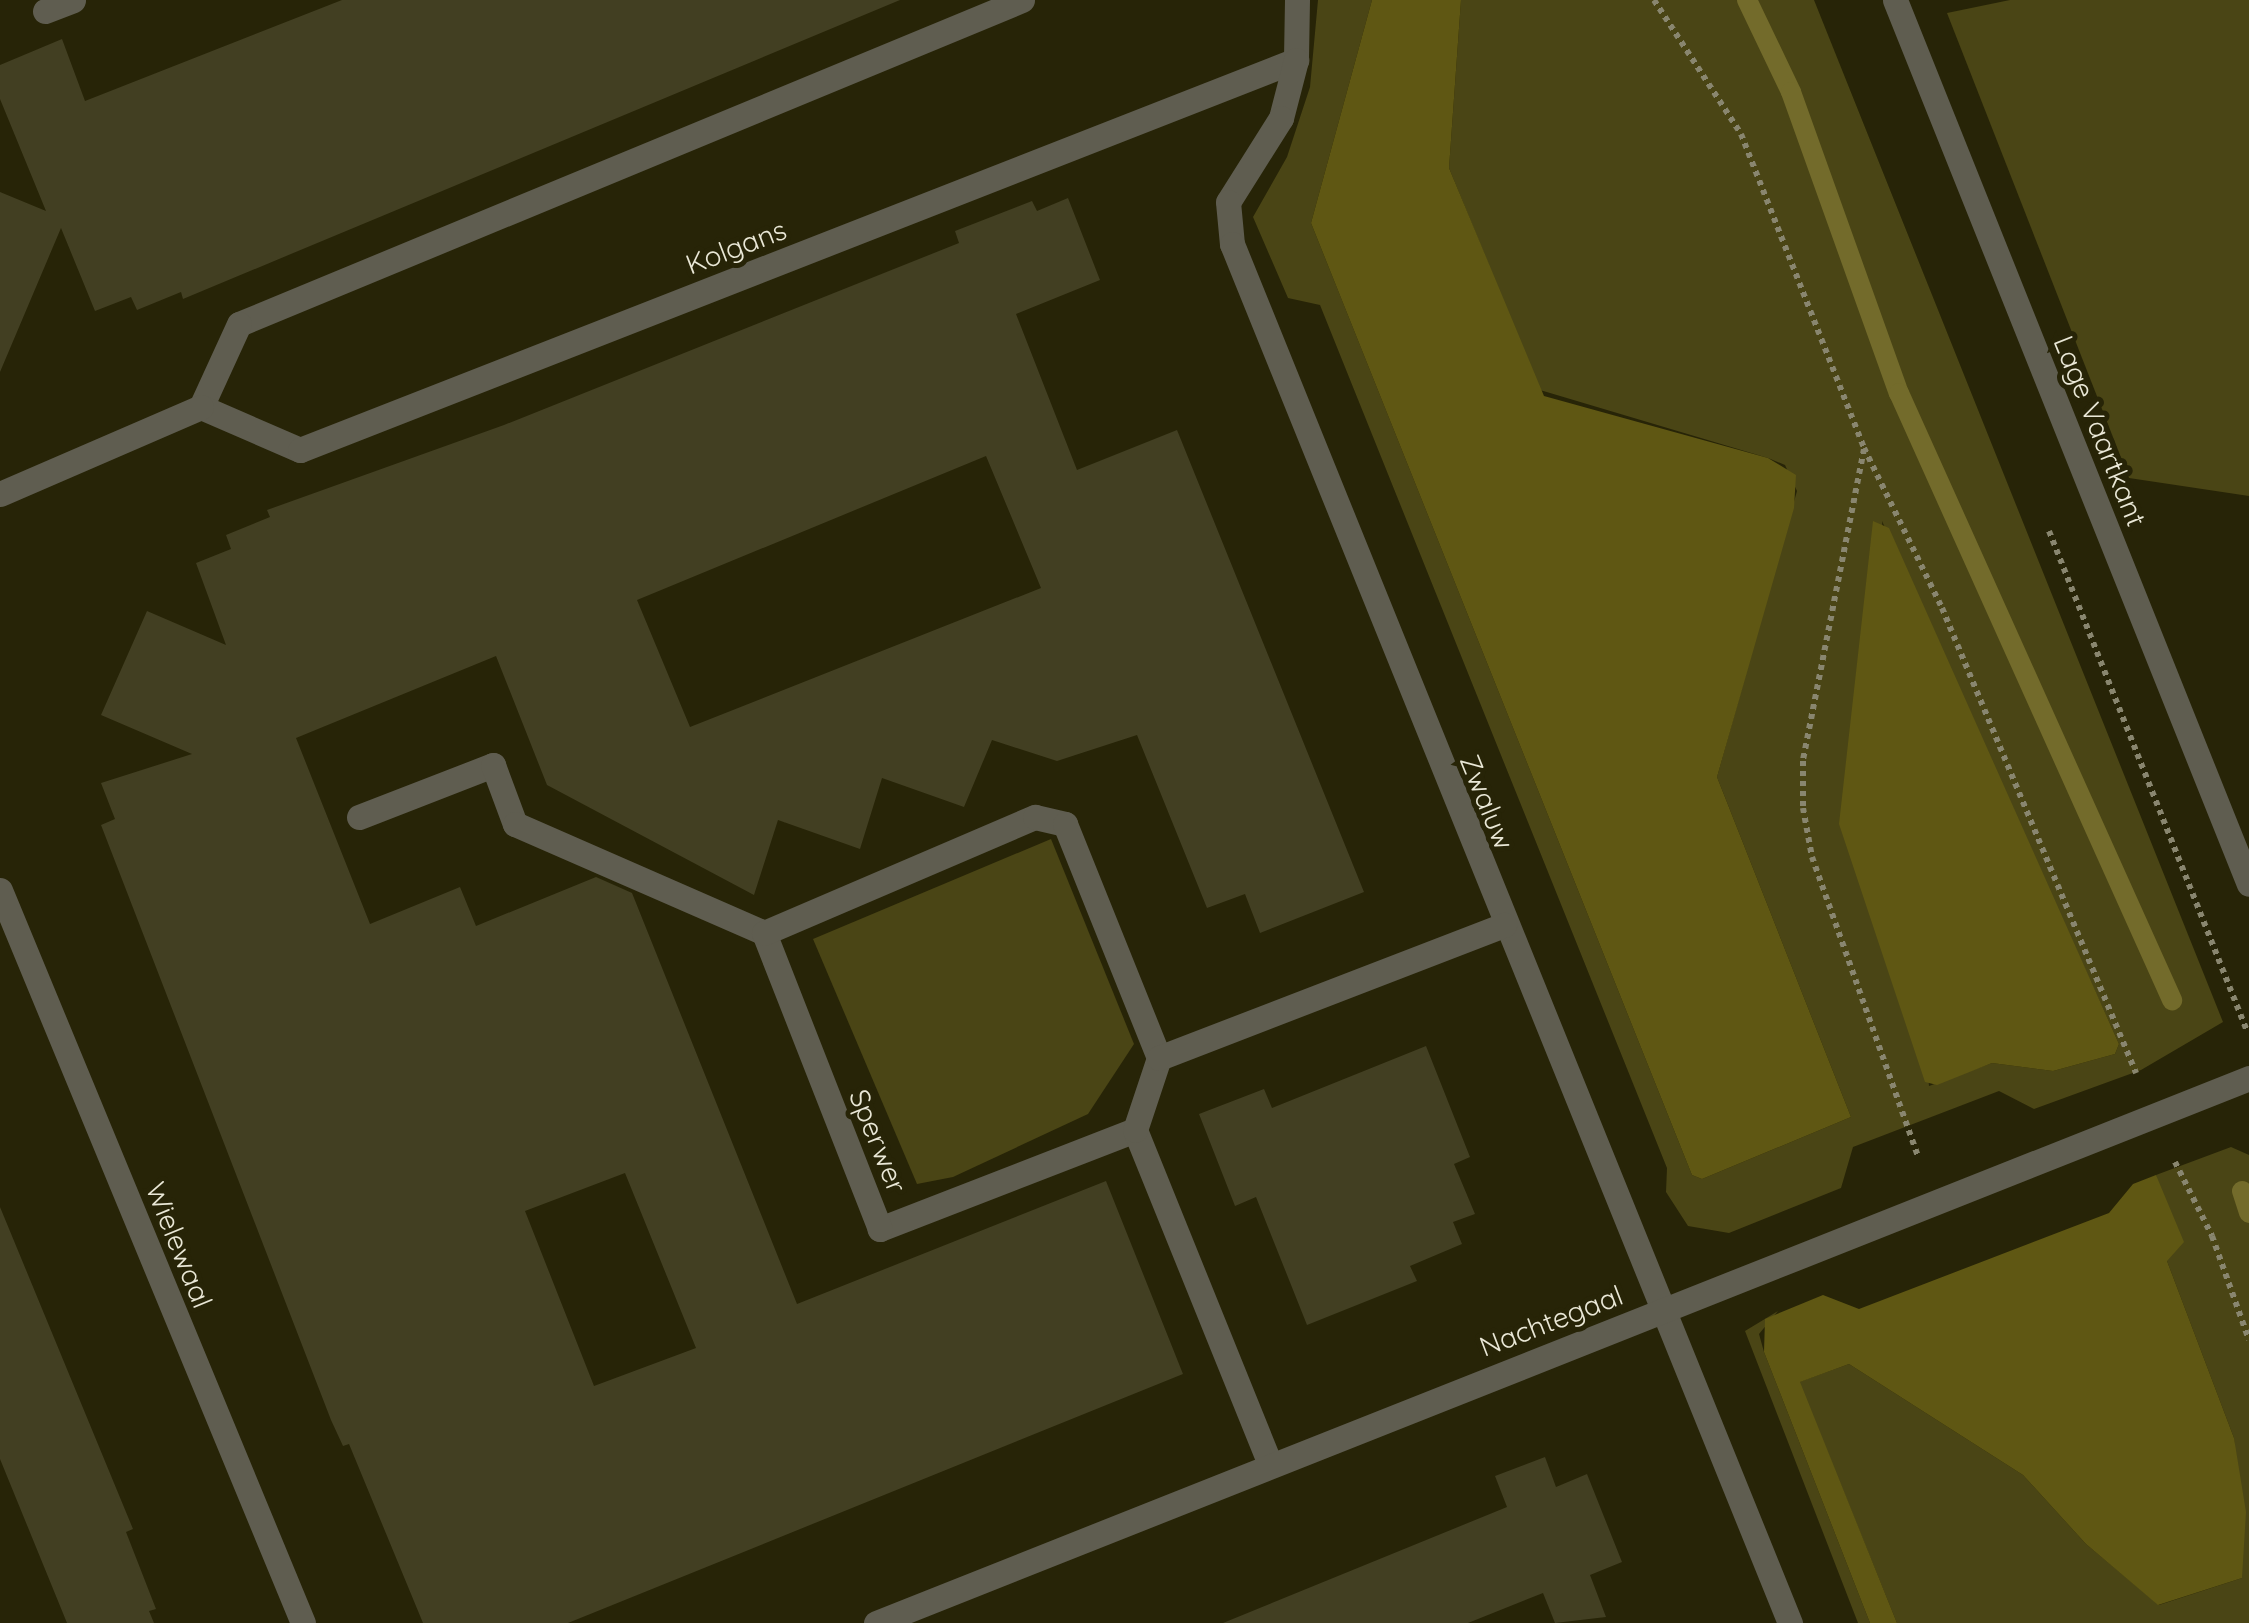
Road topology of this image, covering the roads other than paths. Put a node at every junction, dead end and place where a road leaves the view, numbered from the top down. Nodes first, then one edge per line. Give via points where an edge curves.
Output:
1 (73, 0) edge
2 (1022, 0) edge
3 (1296, 0) edge
4 (1895, 0) edge
5 (45, 11) dead end
6 (1296, 60) junction
7 (201, 407) junction
8 (0, 494) edge
9 (359, 817) dead end
10 (2249, 884) edge
11 (0, 890) edge
12 (1504, 925) junction
13 (764, 933) junction
14 (1159, 1058) junction
15 (2249, 1078) edge
16 (1135, 1130) junction
17 (1665, 1309) junction
18 (1270, 1464) junction
19 (303, 1623) edge
20 (876, 1623) edge
21 (1790, 1623) edge

1 - 5 street
2 - 7 street via 240,324
3 - 6 street, Zwaluw
4 - 10 street, Lage Vaartkant
6 - 7 street, Kolgans via 300,450
6 - 12 street, Zwaluw via 1281,118 1228,202 1232,244
7 - 8 street
9 - 13 street via 493,765 515,824
11 - 19 street, Wielewaal
12 - 14 street
12 - 17 street, Zwaluw
13 - 14 street via 1035,817 1065,824
13 - 16 street, Sperwer via 880,1229
14 - 16 street
15 - 17 street, Nachtegaal
16 - 18 street
17 - 18 street, Nachtegaal
17 - 21 street, Zwaluw
18 - 20 street, Nachtegaal

